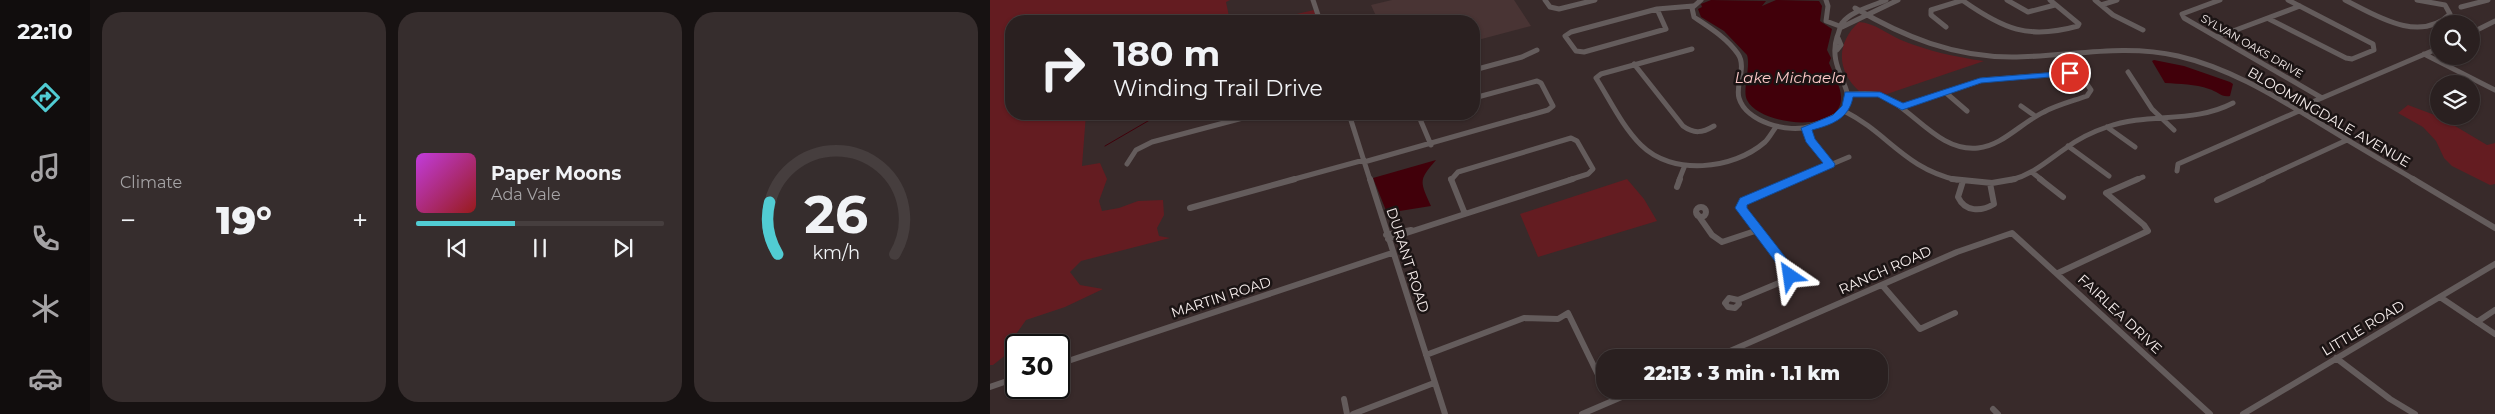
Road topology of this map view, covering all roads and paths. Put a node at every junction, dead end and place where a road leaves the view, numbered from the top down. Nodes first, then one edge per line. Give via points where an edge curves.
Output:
1 (1313, 0) edge
2 (1545, 0) edge
3 (1595, 0) edge
4 (1701, 0) edge
5 (1826, 0) edge
6 (1886, 0) edge
7 (1898, 0) edge
8 (1962, 0) edge
9 (2007, 0) edge
10 (2050, 0) edge
11 (2095, 0) edge
12 (2117, 0) edge
13 (2220, 0) edge
14 (2288, 0) edge
15 (2345, 0) edge
16 (2417, 0) edge
17 (2488, 0) edge
18 (2480, 1) edge
19 (2056, 5) junction
20 (2101, 5) junction
21 (1694, 6) junction
22 (2300, 6) junction
23 (2461, 7) dead end
24 (1657, 9) junction
25 (1861, 12) junction
26 (1318, 15) edge
27 (2269, 19) junction
28 (2495, 21) edge
29 (1842, 27) junction
30 (1946, 27) dead end
31 (2480, 28) edge
32 (2143, 30) dead end
33 (2217, 38) junction
34 (1692, 49) dead end
35 (1537, 50) dead end
36 (2430, 52) edge
37 (2424, 54) junction
38 (1634, 64) junction
39 (1480, 68) edge
40 (2128, 72) dead end
41 (2495, 90) edge
42 (1945, 92) junction
43 (1849, 94) junction
44 (1480, 96) edge
45 (2322, 98) junction
46 (2233, 103) dead end
47 (2021, 106) dead end
48 (1902, 107) junction
49 (2298, 110) junction
50 (1844, 111) junction
51 (1966, 111) dead end
52 (2035, 116) junction
53 (2158, 117) junction
54 (1235, 120) edge
55 (1351, 120) edge
56 (1420, 120) edge
57 (1714, 126) dead end
58 (1776, 126) junction
59 (2107, 127) junction
60 (1806, 128) junction
61 (2174, 130) dead end
62 (2348, 140) junction
63 (1431, 145) junction
64 (2068, 146) junction
65 (2135, 148) dead end
66 (1849, 157) dead end
67 (1364, 160) junction
68 (1127, 164) dead end
69 (1830, 164) junction
70 (1685, 165) junction
71 (2177, 170) dead end
72 (2033, 173) junction
73 (2109, 176) dead end
74 (2143, 177) dead end
75 (1963, 181) junction
76 (1990, 183) junction
77 (1677, 188) dead end
78 (2063, 197) dead end
79 (2216, 200) dead end
80 (1190, 208) dead end
81 (1464, 214) junction
82 (1698, 215) dead end
83 (2495, 228) edge
84 (1758, 230) junction
85 (2012, 233) joint
86 (1387, 237) junction
87 (1392, 254) junction
88 (2495, 264) edge
89 (2058, 273) junction
90 (1882, 286) junction
91 (2440, 297) junction
92 (1738, 300) dead end
93 (2495, 310) edge
94 (1955, 313) dead end
95 (2477, 322) junction
96 (2495, 334) edge
97 (1735, 349) edge
98 (1426, 355) junction
99 (2336, 358) junction
100 (1070, 360) edge
101 (1596, 371) edge
102 (1005, 382) edge
103 (1434, 383) junction
104 (990, 387) edge
105 (1344, 399) dead end
106 (1610, 399) edge
107 (1618, 399) edge
108 (1611, 402) junction
109 (1347, 414) edge
110 (1353, 414) edge
111 (1444, 414) edge
112 (1582, 414) edge
113 (2210, 414) edge
114 (2243, 414) edge
115 (2415, 414) edge

1 - 26 street
2 - 3 street via 1550,7 1560,9
4 - 21 street
5 - 29 street via 1826,21
6 - 25 street
7 - 25 street
8 - 19 street via 1991,21 2025,34 2049,34 2078,26
8 - 30 street via 1931,10 1931,14
9 - 19 street via 2028,12
10 - 19 street
11 - 20 street
12 - 20 street
13 - 33 street, SYLVAN OAKS DRIVE via 2182,14
14 - 22 street
15 - 16 street via 2404,27 2421,29 2450,14 2446,6
17 - 18 street
18 - 23 street
20 - 32 street
21 - 24 street
21 - 58 street via 1694,17 1722,36 1738,54 1741,76 1738,95 1742,107 1755,118
22 - 27 street
22 - 27 street via 2372,44 2374,50 2346,58
24 - 24 street via 1571,32 1566,36 1576,51 1584,52 1666,29
25 - 29 street
25 - 49 street, BLOOMINGDALE AVENUE via 1905,36 1949,50 1990,56 2109,49 2166,54 2234,75
27 - 33 street
28 - 31 street
29 - 43 street via 1838,38 1841,45 1837,50 1839,72
33 - 45 street, SYLVAN OAKS DRIVE
34 - 38 street
35 - 39 street
36 - 37 street
37 - 41 street
37 - 45 street
38 - 57 street via 1683,127 1704,132
38 - 70 street via 1596,78 1641,145 1662,158
40 - 53 street
42 - 48 street
42 - 51 street
42 - 52 street via 1988,79 2073,73 2082,77 2091,88 2087,96
43 - 48 street via 1880,94
43 - 50 street
44 - 63 street via 1537,81 1554,105 1548,110
45 - 49 street
46 - 53 street via 2207,116
47 - 52 street
48 - 52 street via 1947,142 1972,148 1992,145
49 - 62 street, BLOOMINGDALE AVENUE
49 - 71 street via 2198,154 2178,164
50 - 60 street via 1827,123
50 - 75 street via 1920,167
53 - 59 street
53 - 61 street
54 - 68 street via 1152,142 1136,150
55 - 67 street, DURANT ROAD
56 - 63 street
58 - 60 street
58 - 70 street via 1766,141 1744,156 1719,164
59 - 64 street
59 - 65 street
60 - 69 street via 1810,140
62 - 79 street
62 - 83 street, BLOOMINGDALE AVENUE
63 - 67 street
64 - 72 street
64 - 73 street
66 - 69 street
67 - 80 street
67 - 86 street, DURANT ROAD
69 - 84 street via 1744,201 1741,208
70 - 77 street
72 - 76 street via 2015,180
72 - 78 street
74 - 89 street via 2106,193 2148,232
75 - 76 street
75 - 76 street via 1957,194 1959,199 1977,210 1994,204
81 - 81 street via 1588,174 1593,169 1592,165 1577,141 1571,138 1458,172 1451,179
81 - 86 street
82 - 84 street via 1715,240 1720,242
84 - 92 street via 1790,276
85 - 89 street, FAIRLEA DRIVE
85 - 90 street, RANCH ROAD via 1957,252
86 - 87 street, DURANT ROAD
87 - 98 street, DURANT ROAD
87 - 100 street, MARTIN ROAD
88 - 91 street, LITTLE ROAD
89 - 113 street, FAIRLEA DRIVE
90 - 94 street via 1920,329
90 - 97 street, RANCH ROAD
91 - 95 street
91 - 99 street, LITTLE ROAD
93 - 95 street
95 - 96 street
98 - 101 street via 1524,318 1558,319 1568,313
98 - 103 street, DURANT ROAD
99 - 114 street, LITTLE ROAD
99 - 115 street
102 - 104 street
103 - 110 street
103 - 111 street, DURANT ROAD
105 - 109 street
106 - 108 street
107 - 108 street
108 - 112 street

